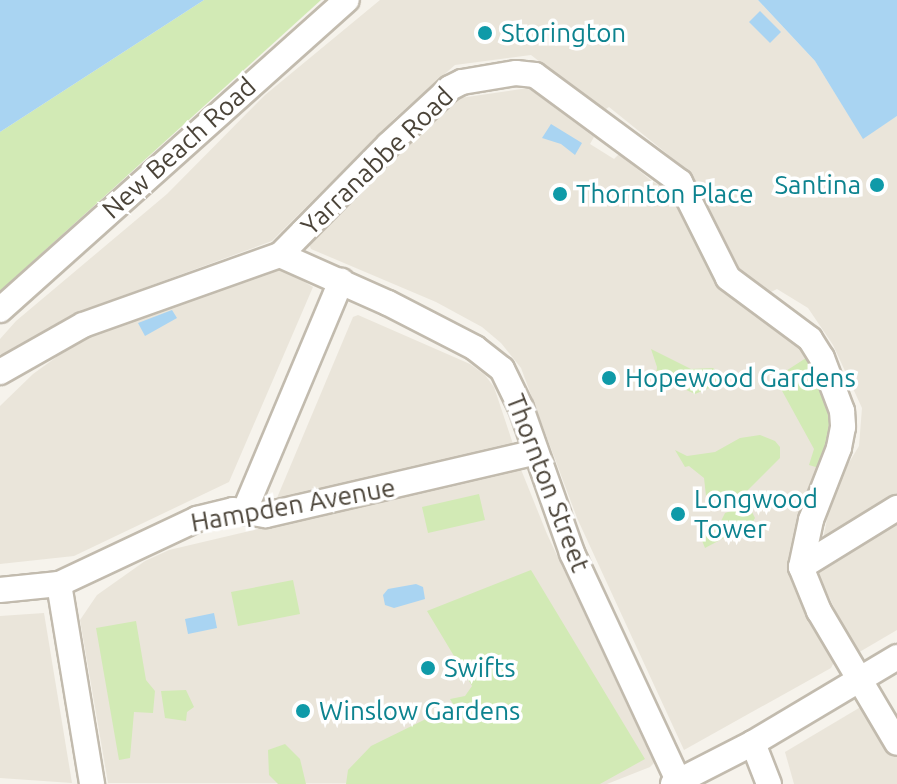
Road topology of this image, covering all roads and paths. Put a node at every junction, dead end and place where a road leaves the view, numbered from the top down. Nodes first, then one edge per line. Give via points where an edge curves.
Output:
1 (347, 0) edge
2 (280, 255) junction
3 (341, 281) junction
4 (5, 308) edge
5 (0, 384) edge
6 (536, 452) junction
7 (897, 508) edge
8 (244, 512) junction
9 (801, 567) junction
10 (59, 584) junction
11 (0, 590) edge
12 (897, 657) edge
13 (858, 681) junction
14 (753, 743) junction
15 (897, 743) edge
16 (676, 783) edge
17 (92, 784) edge
18 (769, 784) edge

1 - 4 street, New Beach Road
2 - 3 street, Thornton Street
2 - 5 street, Yarranabbe Road via 97,319 57,339
2 - 9 street, Yarranabbe Road via 450,88 516,73 535,75 680,182 728,278 810,339 822,358 843,427
3 - 6 street, Thornton Street via 495,363 514,391
3 - 8 street
6 - 8 street, Hampden Avenue via 266,515
6 - 16 street, Thornton Street via 572,553
7 - 9 street
8 - 10 street, Hampden Avenue via 225,511 178,526
9 - 13 street
10 - 11 street
10 - 17 street
12 - 13 street
13 - 14 street
13 - 15 street
14 - 16 street
14 - 18 street

